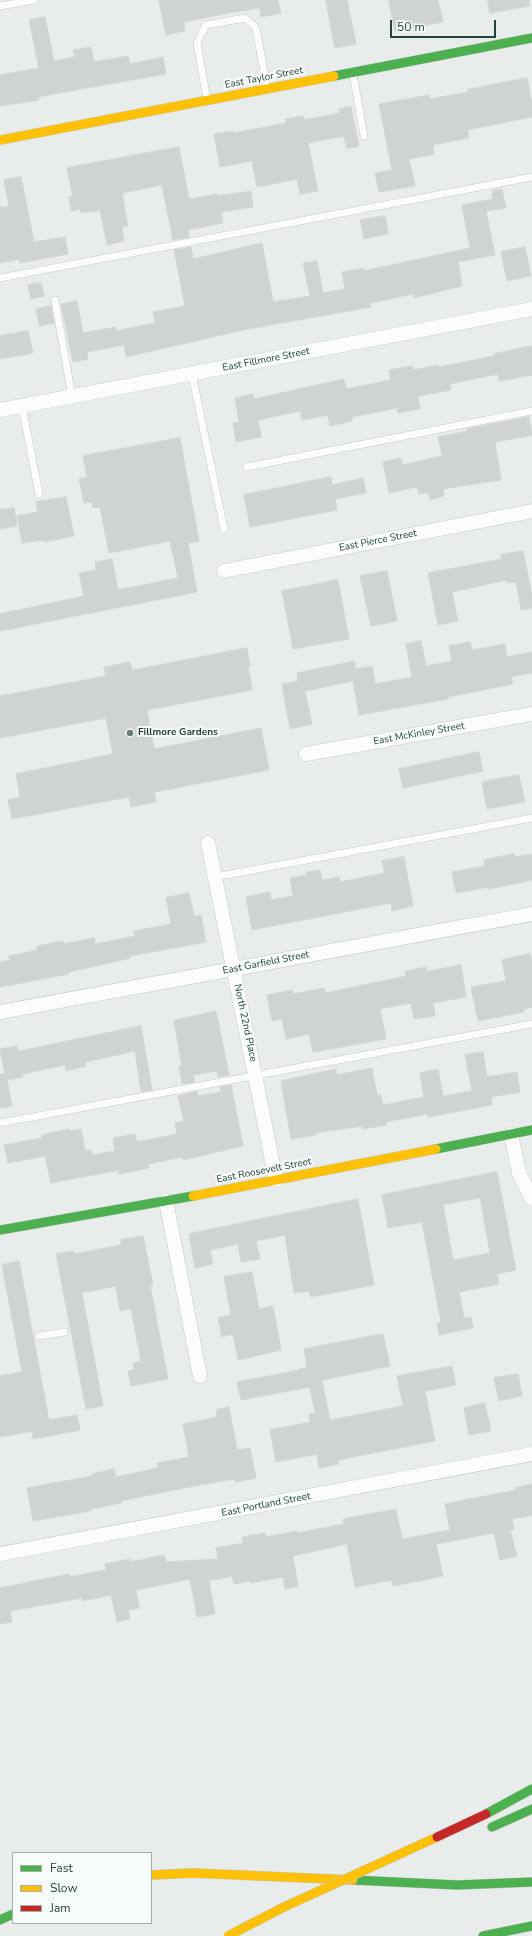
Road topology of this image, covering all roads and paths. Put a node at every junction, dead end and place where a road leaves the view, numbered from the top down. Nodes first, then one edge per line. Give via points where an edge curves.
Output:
1 (34, 0) edge
2 (0, 6) edge
3 (532, 38) edge
4 (352, 72) junction
5 (267, 88) junction
6 (207, 100) junction
7 (364, 136) dead end
8 (0, 140) edge
9 (532, 177) edge
10 (0, 278) edge
11 (55, 300) dead end
12 (532, 309) edge
13 (192, 374) junction
14 (72, 396) junction
15 (22, 406) junction
16 (0, 410) edge
17 (532, 411) edge
18 (247, 467) dead end
19 (40, 494) dead end
20 (532, 511) edge
21 (224, 529) dead end
22 (224, 571) dead end
23 (532, 714) edge
24 (306, 754) dead end
25 (532, 818) edge
26 (208, 842) dead end
27 (215, 877) junction
28 (532, 914) edge
29 (233, 969) junction
30 (0, 1012) edge
31 (532, 1024) edge
32 (256, 1076) junction
33 (0, 1124) edge
34 (532, 1130) edge
35 (511, 1134) junction
36 (276, 1180) junction
37 (532, 1199) edge
38 (166, 1201) junction
39 (0, 1230) edge
40 (65, 1332) dead end
41 (39, 1336) dead end
42 (200, 1376) dead end
43 (532, 1454) edge
44 (0, 1554) edge
45 (532, 1789) edge
46 (532, 1809) edge
47 (489, 1828) dead end
48 (391, 1872) dead end
49 (152, 1875) edge
50 (532, 1882) edge
51 (355, 1888) dead end
52 (275, 1922) dead end
53 (532, 1926) edge
54 (228, 1936) edge
55 (239, 1936) edge
56 (483, 1936) edge

1 - 2 lane
3 - 4 main road, East Taylor Street
4 - 5 main road, East Taylor Street
4 - 7 lane
5 - 6 main road, East Taylor Street
5 - 6 lane via 256,28 245,18 206,25 197,43
6 - 8 main road, East Taylor Street
9 - 10 lane
11 - 14 lane
12 - 13 street, East Fillmore Street
13 - 14 street, East Fillmore Street
13 - 21 lane
14 - 15 street, East Fillmore Street
15 - 16 street, East Fillmore Street
15 - 19 lane
17 - 18 lane
20 - 22 street, East Pierce Street
23 - 24 street, East McKinley Street
25 - 27 lane
26 - 27 street, North 22nd Place
27 - 29 street, North 22nd Place
28 - 29 street, East Garfield Street
29 - 30 street, East Garfield Street
29 - 32 street, North 22nd Place
31 - 32 lane
32 - 33 lane
32 - 36 street, North 22nd Place
34 - 35 main road, East Roosevelt Street
35 - 36 main road, East Roosevelt Street
35 - 37 street via 519,1173
36 - 38 main road, East Roosevelt Street
38 - 39 main road, East Roosevelt Street
38 - 42 street
40 - 41 lane
43 - 44 street, East Portland Street
45 - 54 main road, bridge via 486,1814 284,1907
46 - 47 main road
48 - 51 main road
49 - 50 main road via 193,1873 457,1885
52 - 55 main road
53 - 56 main road

